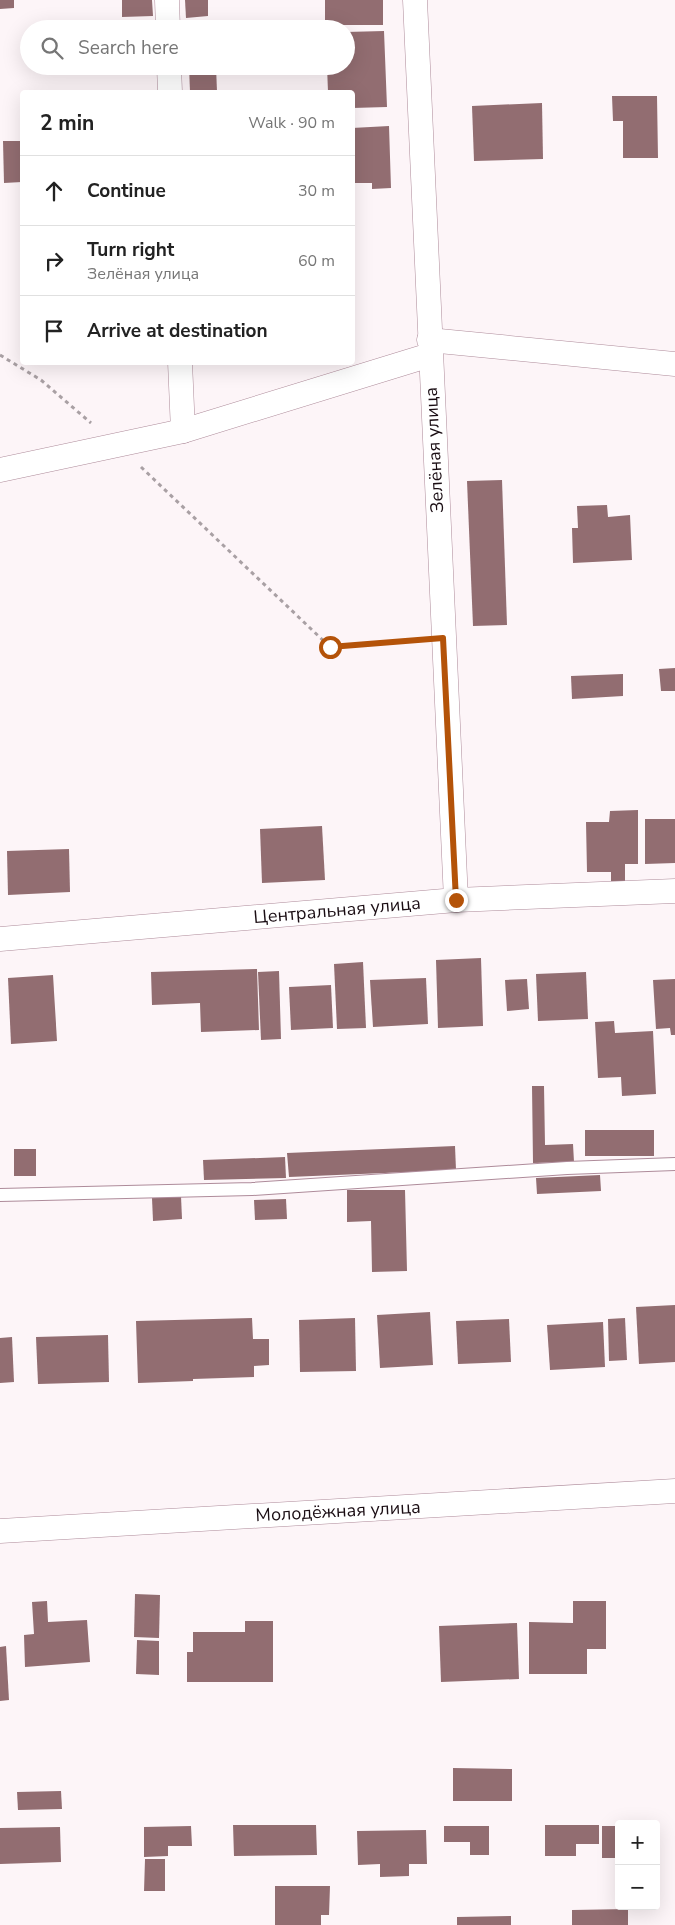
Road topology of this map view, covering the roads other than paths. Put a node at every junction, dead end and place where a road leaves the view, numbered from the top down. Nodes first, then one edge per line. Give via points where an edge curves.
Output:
1 (167, 0) edge
2 (415, 0) edge
3 (168, 20) edge
4 (169, 75) edge
5 (170, 90) edge
6 (430, 348) junction
7 (675, 364) edge
8 (180, 365) edge
9 (183, 431) junction
10 (0, 470) edge
11 (675, 891) edge
12 (456, 900) junction
13 (0, 939) edge
14 (675, 1164) edge
15 (0, 1195) edge
16 (675, 1491) edge
17 (0, 1531) edge

1 - 3 street
2 - 6 street, Зелёная улица
4 - 5 street
6 - 7 street
6 - 9 street
6 - 12 street, Зелёная улица
8 - 9 street
9 - 10 street
11 - 12 street, Центральная улица
12 - 13 street, Центральная улица
14 - 15 lane via 252,1189
16 - 17 street, Молодёжная улица

